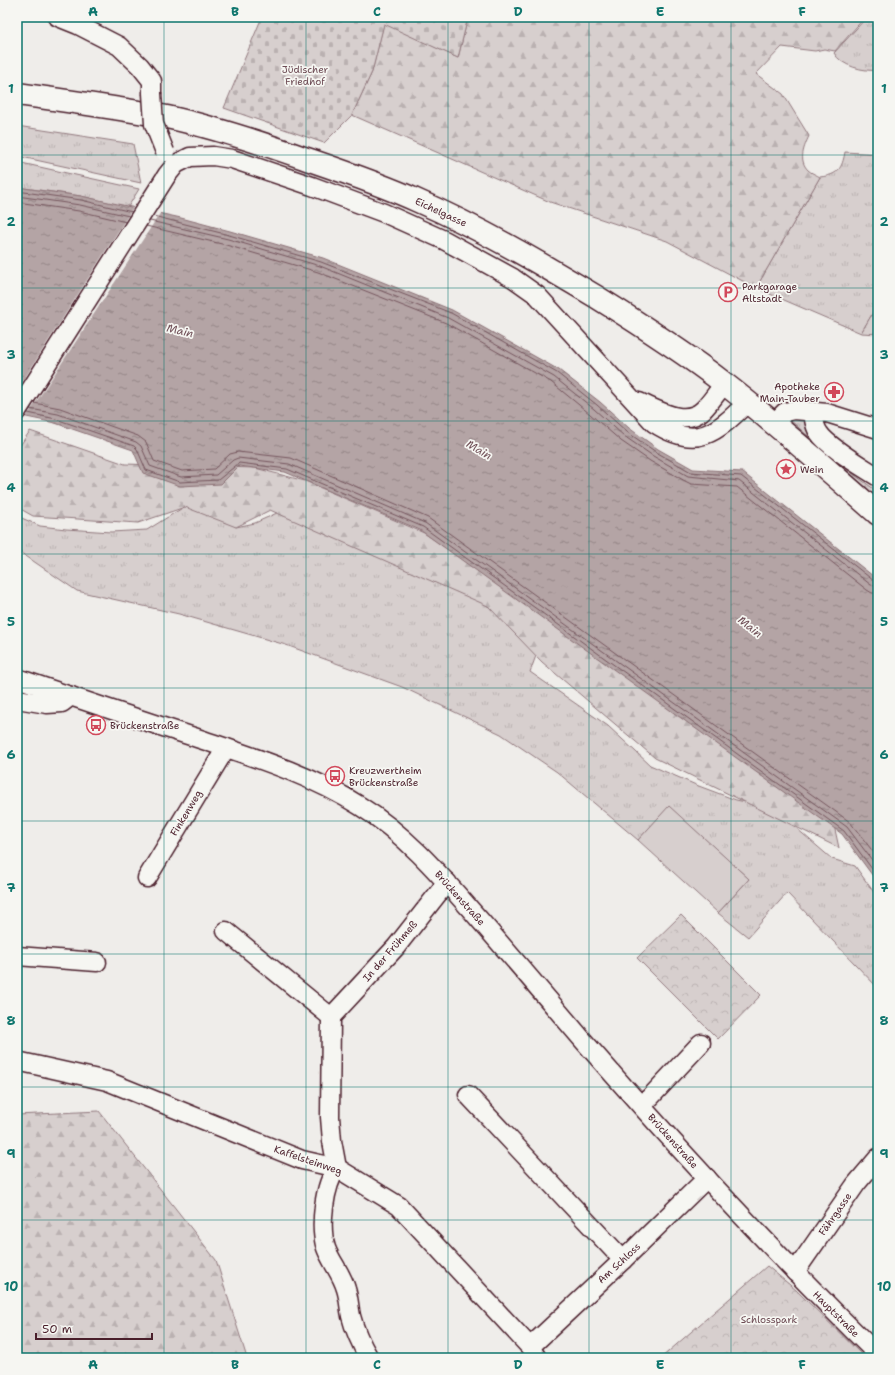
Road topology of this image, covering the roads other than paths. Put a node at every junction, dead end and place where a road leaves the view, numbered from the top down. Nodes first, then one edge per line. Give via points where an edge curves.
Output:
1 (58, 17) edge
2 (17, 94) edge
3 (169, 163) junction
4 (725, 383) junction
5 (634, 400) junction
6 (748, 402) junction
7 (17, 410) edge
8 (813, 412) junction
9 (774, 422) junction
10 (878, 429) edge
11 (878, 477) edge
12 (878, 514) edge
13 (17, 678) edge
14 (71, 696) junction
15 (17, 699) edge
16 (226, 748) junction
17 (147, 878) dead end
18 (447, 882) junction
19 (226, 931) dead end
20 (17, 956) edge
21 (96, 962) dead end
22 (331, 1017) junction
23 (701, 1043) dead end
24 (17, 1061) edge
25 (468, 1095) dead end
26 (642, 1106) junction
27 (878, 1158) edge
28 (337, 1168) junction
29 (707, 1178) junction
30 (622, 1260) junction
31 (795, 1272) junction
32 (533, 1352) edge
33 (878, 1355) edge
34 (369, 1358) edge

1 - 3 street, bridge via 119,46 152,81 154,124
2 - 4 main road, Eichelgasse via 125,110 190,123 273,147 418,201 507,245 565,278 654,333
3 - 5 street via 201,155 232,159 384,213 444,240 513,278 537,295
3 - 7 street
4 - 5 street via 702,411 686,418 676,417
4 - 6 main road, Eichelgasse
5 - 6 street via 654,423 677,435 690,436 706,434 718,428
6 - 9 main road, Eichelgasse
8 - 9 street via 784,412
8 - 10 street via 827,413
8 - 11 street via 814,424 827,442
9 - 12 main road, Eichelgasse
13 - 14 street, Brückenstraße
14 - 15 street via 62,703 47,704
14 - 16 street, Brückenstraße
16 - 17 street, Finkenweg
16 - 18 street, Brückenstraße via 298,775 361,806 402,838
18 - 22 street, In der Frühmeß via 396,947
18 - 26 street, Brückenstraße
19 - 22 street
20 - 21 street
22 - 28 street via 330,1117
23 - 26 street
24 - 28 street, Kaffelsteinweg via 107,1081 302,1160
25 - 30 street
26 - 29 street, Brückenstraße
27 - 31 street, Fährgasse via 856,1184
28 - 32 street, Kaffelsteinweg via 399,1206
28 - 34 street via 328,1186 323,1232 326,1248 346,1288 357,1338
29 - 30 street, Am Schloss
29 - 31 street, Brückenstraße
30 - 32 street, Am Schloss
31 - 33 street, Hauptstraße

